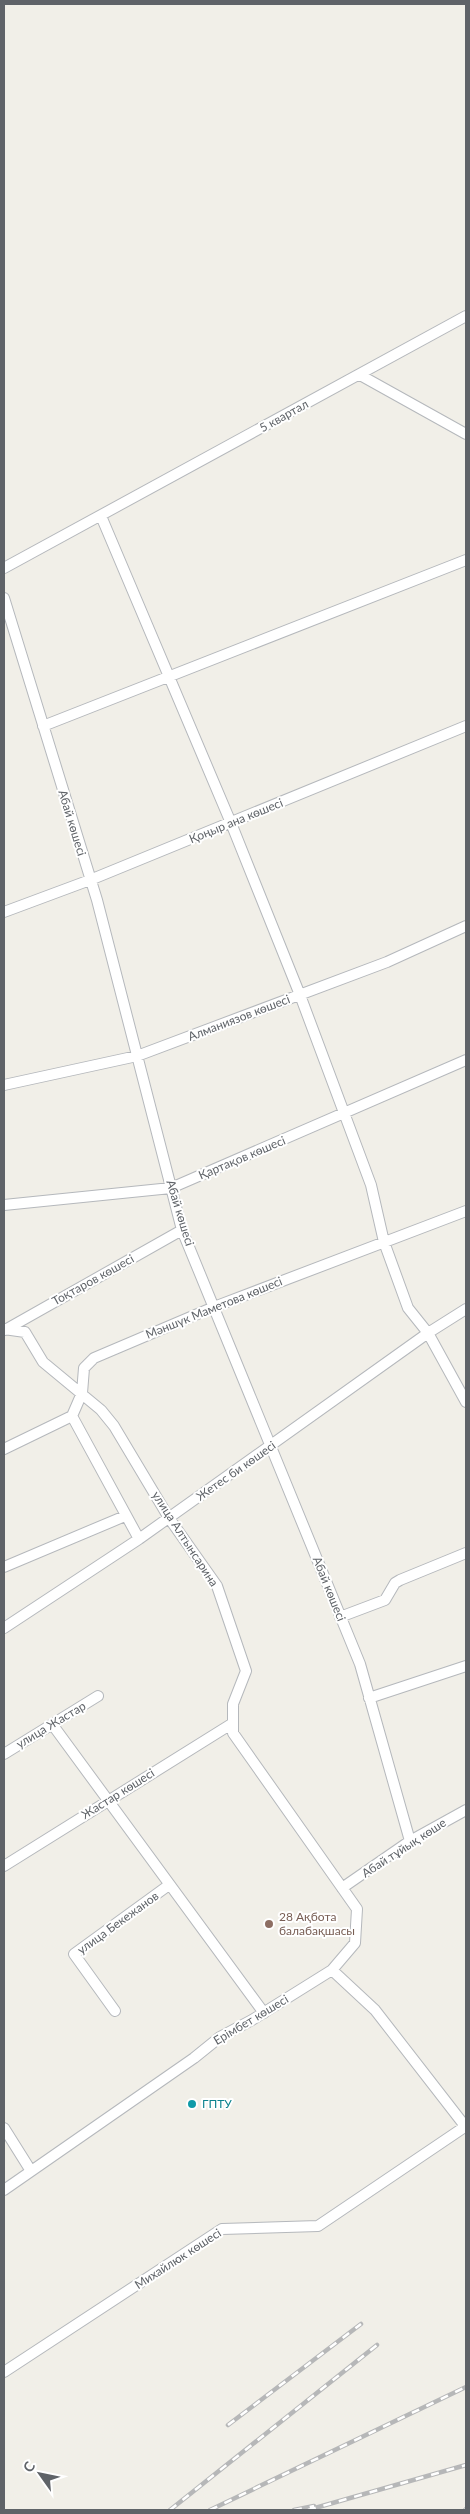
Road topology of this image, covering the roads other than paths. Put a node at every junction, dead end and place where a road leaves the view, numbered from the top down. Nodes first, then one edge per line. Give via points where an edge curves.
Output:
1 (466, 316) edge
2 (360, 375) junction
3 (466, 434) edge
4 (102, 516) junction
5 (466, 560) edge
6 (4, 568) edge
7 (4, 598) edge
8 (170, 678) junction
9 (43, 726) junction
10 (466, 726) edge
11 (231, 823) junction
12 (90, 880) junction
13 (4, 912) edge
14 (466, 926) edge
15 (300, 995) junction
16 (137, 1056) junction
17 (466, 1060) edge
18 (4, 1085) edge
19 (344, 1113) junction
20 (172, 1188) junction
21 (4, 1205) edge
22 (466, 1211) edge
23 (182, 1230) junction
24 (384, 1242) junction
25 (214, 1307) junction
26 (466, 1309) edge
27 (5, 1330) edge
28 (428, 1333) junction
29 (82, 1393) junction
30 (466, 1402) edge
31 (72, 1416) junction
32 (270, 1446) junction
33 (4, 1449) edge
34 (125, 1516) junction
35 (169, 1518) junction
36 (139, 1539) junction
37 (466, 1553) edge
38 (4, 1567) edge
39 (340, 1617) junction
40 (4, 1628) edge
41 (466, 1666) edge
42 (98, 1696) dead end
43 (369, 1698) junction
44 (233, 1723) junction
45 (52, 1724) junction
46 (4, 1754) edge
47 (107, 1801) junction
48 (466, 1810) edge
49 (410, 1841) junction
50 (4, 1866) edge
51 (169, 1885) junction
52 (342, 1888) junction
53 (332, 1970) junction
54 (115, 2011) dead end
55 (264, 2013) junction
56 (466, 2126) edge
57 (4, 2128) edge
58 (31, 2170) junction
59 (4, 2190) edge
60 (4, 2372) edge

1 - 2 street, 5 квартал
2 - 3 street
2 - 4 street, 5 квартал
4 - 6 street, 5 квартал
4 - 8 street
5 - 8 street
7 - 9 street, Абай көшесі
8 - 9 street
8 - 11 street
9 - 12 street, Абай көшесі
10 - 11 street, Қоңыр ана көшесі
11 - 12 street, Қоңыр ана көшесі
11 - 15 street
12 - 13 street, Қоңыр ана көшесі
12 - 16 street, Абай көшесі
14 - 15 street, Алманиязов көшесі via 387,962
15 - 16 street, Алманиязов көшесі
15 - 19 street
16 - 18 street, Алманиязов көшесі
16 - 20 street, Абай көшесі
17 - 19 street, Қартақов көшесі
19 - 20 street, Қартақов көшесі
19 - 24 street via 371,1185
20 - 21 street, Қартақов көшесі
20 - 23 street, Абай көшесі
22 - 24 street, Мәншүк Маметова көшесі
23 - 25 street, Абай көшесі
23 - 27 street, Тоқтаров көшесі
24 - 25 street, Мәншүк Маметова көшесі
24 - 28 street via 408,1308
25 - 29 street, Мәншүк Маметова көшесі via 94,1358 84,1368
25 - 32 street, Абай көшесі
26 - 28 street, Жетес би көшесі
27 - 29 street, улица Алтынсарина via 25,1332 43,1362
28 - 30 street
28 - 32 street, Жетес би көшесі
29 - 31 street, Мәншүк Маметова көшесі
29 - 35 street, улица Алтынсарина via 102,1410 114,1426
31 - 33 street
31 - 34 street
32 - 35 street, Жетес би көшесі
32 - 39 street, Абай көшесі
34 - 36 street
34 - 38 street
35 - 36 street, Жетес би көшесі
35 - 44 street, улица Алтынсарина via 217,1586 246,1672 233,1704
36 - 40 street, Жетес би көшесі
37 - 39 street via 400,1580 385,1600
39 - 43 street, Абай көшесі via 360,1664
41 - 43 street
42 - 45 street, улица Жастар
43 - 49 street, Абай көшесі
44 - 47 street, Жастар көшесі
44 - 52 street, улица Алтынсарина via 233,1733
45 - 46 street, улица Жастар
45 - 47 street, улица Бекежанов
47 - 50 street, Жастар көшесі
47 - 51 street, улица Бекежанов
48 - 49 street, Абай тұйық көше
49 - 52 street, Абай тұйық көше
51 - 54 street, улица Бекежанов via 74,1954
51 - 55 street, улица Бекежанов
52 - 53 street, улица Алтынсарина via 357,1909 355,1943
53 - 55 street, Ерімбет көшесі
53 - 56 street via 375,2010
55 - 58 street, Ерімбет көшесі via 220,2037
56 - 60 street, Михайлюк көшесі via 318,2226 222,2229
57 - 58 street
58 - 59 street, Ерімбет көшесі

